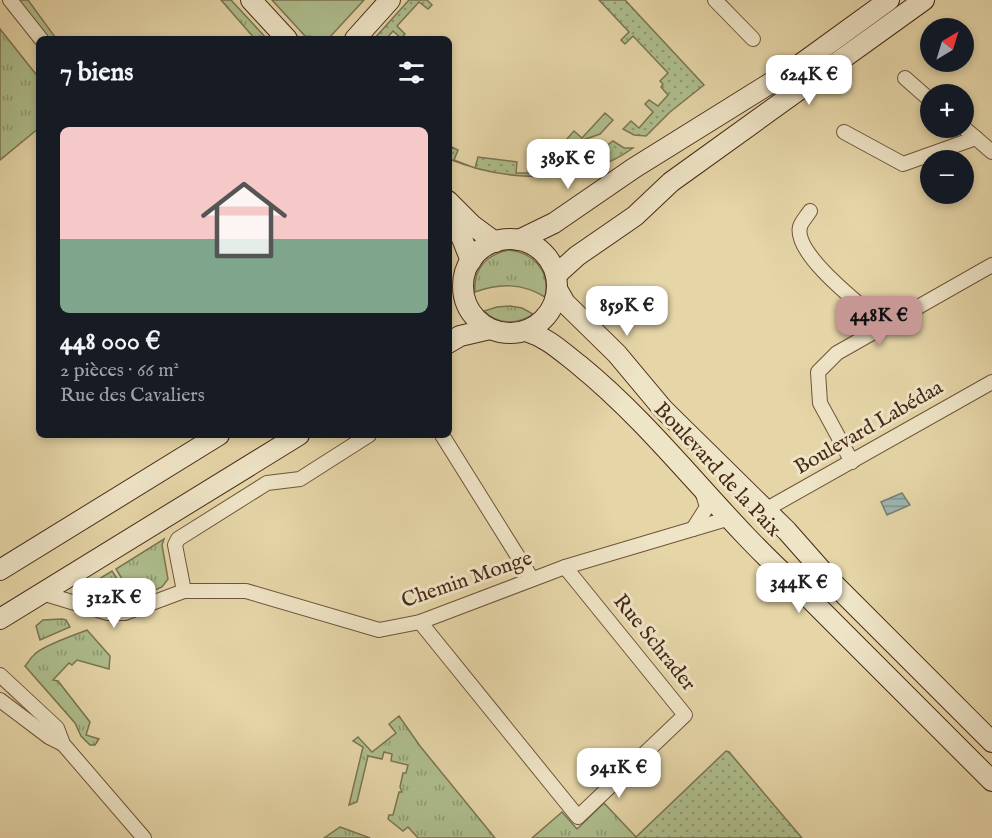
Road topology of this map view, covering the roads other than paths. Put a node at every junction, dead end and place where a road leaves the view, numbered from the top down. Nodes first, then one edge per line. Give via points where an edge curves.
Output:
1 (10, 0) edge
2 (251, 0) edge
3 (390, 0) edge
4 (715, 0) edge
5 (889, 0) edge
6 (924, 0) edge
7 (39, 36) edge
8 (284, 36) edge
9 (358, 36) edge
10 (753, 39) dead end
11 (905, 78) dead end
12 (920, 91) edge
13 (844, 132) dead end
14 (976, 138) joint
15 (992, 152) edge
16 (452, 205) edge
17 (810, 211) dead end
18 (452, 228) edge
19 (519, 240) junction
20 (495, 242) junction
21 (992, 265) edge
22 (468, 269) junction
23 (556, 282) junction
24 (452, 287) edge
25 (885, 326) junction
26 (490, 328) junction
27 (526, 331) junction
28 (452, 341) edge
29 (992, 382) edge
30 (214, 438) edge
31 (294, 438) edge
32 (364, 438) edge
33 (444, 438) edge
34 (852, 462) junction
35 (700, 485) junction
36 (765, 510) junction
37 (730, 518) junction
38 (693, 529) junction
39 (565, 567) junction
40 (0, 570) edge
41 (532, 579) junction
42 (184, 591) junction
43 (42, 593) junction
44 (0, 619) edge
45 (420, 622) junction
46 (0, 675) edge
47 (0, 700) edge
48 (992, 742) edge
49 (63, 744) junction
50 (992, 781) edge
51 (144, 838) edge

1 - 7 street
2 - 8 main road
3 - 9 main road
4 - 10 street
5 - 19 main road via 798,66 554,223
6 - 23 main road via 671,182 635,216 577,256
11 - 12 street
13 - 14 street via 903,164
14 - 15 street
16 - 20 main road
17 - 25 street via 800,226 800,234 818,268
18 - 22 main road via 461,236
19 - 20 main road
19 - 23 main road via 531,244 549,260
20 - 22 main road via 484,247
21 - 25 street
22 - 24 main road
22 - 26 main road via 463,289 466,302 479,322
23 - 27 main road via 553,307
23 - 36 main road, Boulevard de la Paix via 565,303 617,354 663,409
25 - 34 street via 837,353 818,372 820,403
26 - 27 main road via 507,333
26 - 28 main road
27 - 35 main road, Boulevard de la Paix via 542,336 603,384
29 - 34 street, Boulevard Labédaa
30 - 40 main road
31 - 43 main road
32 - 42 street via 300,478 267,483 178,539 175,545
33 - 41 street
34 - 36 street, Boulevard Labédaa
35 - 37 main road, Boulevard de la Paix
35 - 38 street via 707,507
36 - 48 main road, Boulevard de la Paix
37 - 38 street, Chemin Monge
37 - 50 main road, Boulevard de la Paix
38 - 39 street, Chemin Monge
39 - 41 street, Chemin Monge
39 - 45 street, Rue Schrader via 685,715 578,817
41 - 45 street, Chemin Monge
42 - 43 street, Chemin Monge via 125,613 108,613
42 - 45 street, Chemin Monge via 246,591 379,630
43 - 44 main road
46 - 49 street via 57,728
47 - 49 street
49 - 51 street

